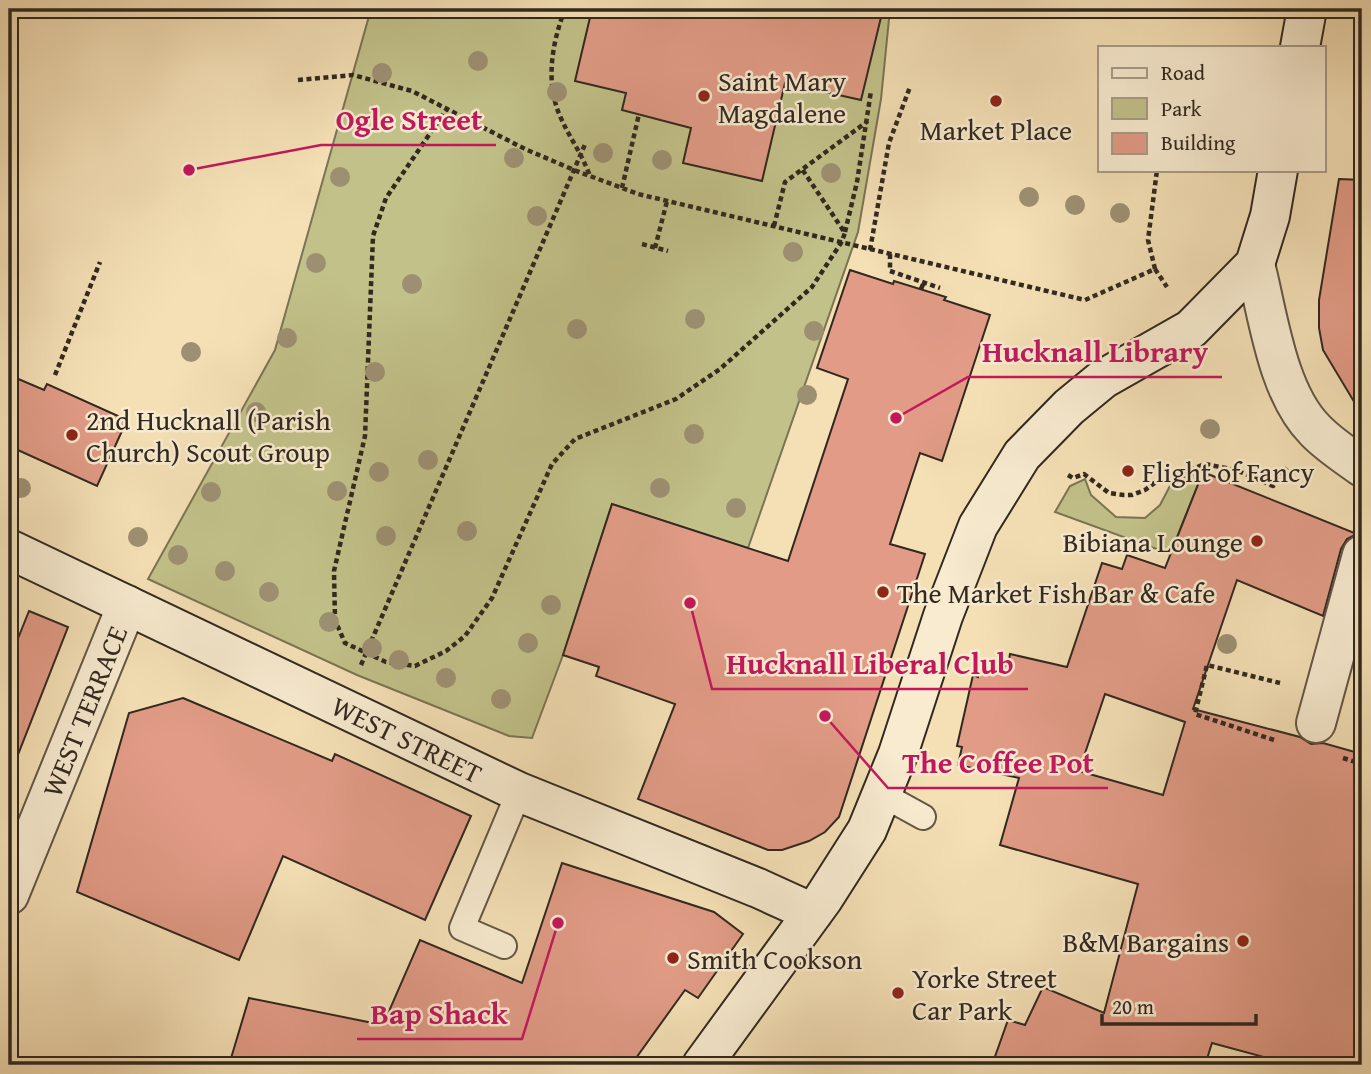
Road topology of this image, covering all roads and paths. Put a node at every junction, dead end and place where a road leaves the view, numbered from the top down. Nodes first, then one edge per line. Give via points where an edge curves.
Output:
1 (565, 9) edge
2 (1307, 9) edge
3 (1300, 46) edge
4 (298, 80) dead end
5 (910, 87) dead end
6 (871, 91) dead end
7 (448, 107) junction
8 (639, 114) dead end
9 (868, 121) junction
10 (586, 142) dead end
11 (582, 153) junction
12 (802, 169) junction
13 (574, 170) junction
14 (1157, 172) edge
15 (1278, 172) edge
16 (590, 176) junction
17 (622, 188) junction
18 (667, 201) junction
19 (774, 226) junction
20 (845, 233) junction
21 (841, 243) junction
22 (642, 244) dead end
23 (655, 248) junction
24 (870, 250) junction
25 (668, 251) dead end
26 (890, 254) junction
27 (100, 262) dead end
28 (1255, 264) junction
29 (1155, 270) junction
30 (924, 282) junction
31 (940, 288) dead end
32 (921, 289) dead end
33 (1191, 329) junction
34 (55, 375) dead end
35 (1315, 430) junction
36 (1022, 455) junction
37 (1362, 467) edge
38 (9, 549) edge
39 (1362, 555) edge
40 (127, 604) junction
41 (366, 654) junction
42 (1320, 708) joint
43 (1279, 741) dead end
44 (519, 792) junction
45 (883, 795) junction
46 (923, 817) dead end
47 (9, 895) edge
48 (813, 913) junction
49 (504, 946) dead end
50 (1362, 1045) edge
51 (702, 1065) edge
52 (1357, 1065) edge

1 - 11 path via 556,32 550,84 560,117
2 - 3 street
4 - 7 path via 353,75 412,91
5 - 24 path via 889,143
6 - 9 path
7 - 13 path
7 - 41 path via 386,198 373,236 365,436 334,571 335,620 345,643
8 - 17 path
9 - 12 path
9 - 20 path
10 - 11 path
11 - 13 path
11 - 16 path
12 - 19 path via 785,182
12 - 20 path
13 - 16 path
13 - 41 path
14 - 29 path via 1148,240
15 - 28 street
16 - 17 path
17 - 18 path
18 - 19 path
18 - 23 path
19 - 21 path
20 - 21 path
21 - 24 path
21 - 41 path via 812,287 720,369 676,399 575,439 552,464 492,598 465,636 415,666
22 - 23 path
23 - 25 path
24 - 26 path
26 - 29 path via 1085,300
26 - 30 path via 890,271
27 - 34 path
28 - 33 street
28 - 35 street via 1281,369 1300,411
29 - 33 path
30 - 31 path
30 - 32 path
33 - 36 street via 1103,379
35 - 36 path via 1273,486 1236,470 1205,464 1164,476 1132,495 1108,493 1084,474 1073,478
35 - 37 street
36 - 45 street via 978,526
38 - 40 street, WEST STREET
39 - 42 street
40 - 44 street, WEST STREET
40 - 47 street, WEST TERRACE
42 - 43 path via 1207,665 1195,714
44 - 48 street, WEST STREET
44 - 49 lane via 462,928
45 - 46 lane
45 - 48 street via 867,830
48 - 51 street
50 - 52 path

